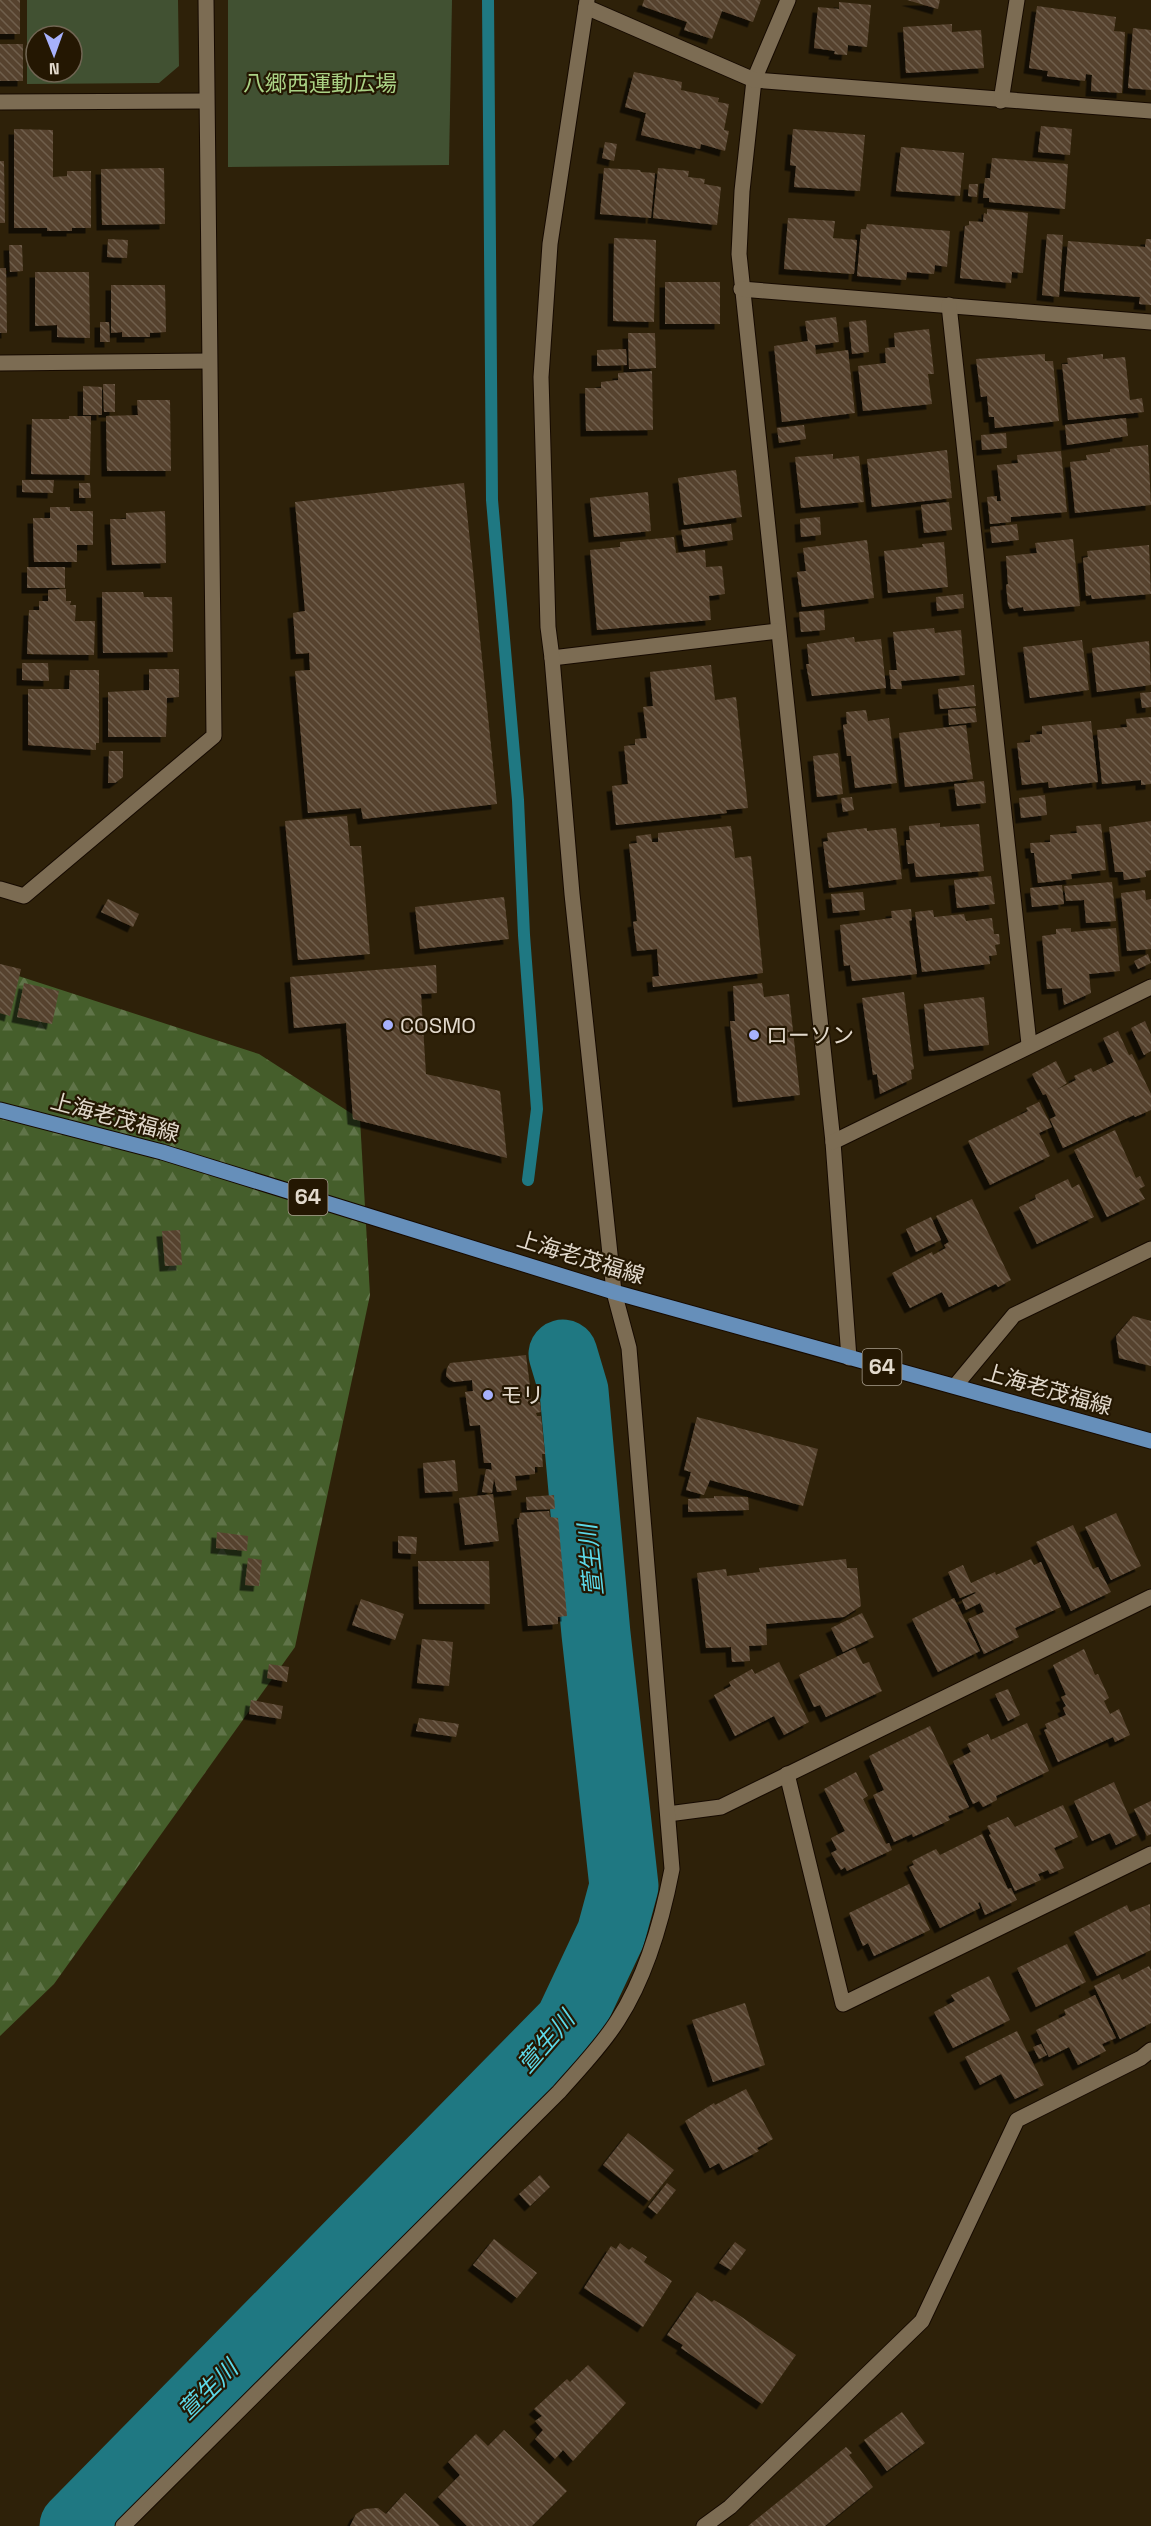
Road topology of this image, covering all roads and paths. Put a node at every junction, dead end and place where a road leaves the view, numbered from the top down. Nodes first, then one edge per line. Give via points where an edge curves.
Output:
1 (206, 0) edge
2 (788, 0) edge
3 (1017, 0) edge
4 (586, 4) edge
5 (754, 80) junction
6 (207, 101) junction
7 (1002, 101) junction
8 (0, 102) edge
9 (1151, 111) edge
10 (741, 289) junction
11 (949, 305) junction
12 (1151, 322) edge
13 (209, 361) junction
14 (0, 363) edge
15 (778, 631) junction
16 (552, 658) junction
17 (0, 889) edge
18 (1151, 987) edge
19 (1029, 1044) junction
20 (0, 1110) edge
21 (832, 1142) junction
22 (1151, 1249) edge
23 (614, 1292) junction
24 (849, 1358) junction
25 (956, 1386) junction
26 (1151, 1441) edge
27 (1151, 1597) edge
28 (787, 1774) junction
29 (668, 1814) junction
30 (1151, 1854) edge
31 (1151, 2050) edge
32 (126, 2525) edge
33 (704, 2526) edge

1 - 6 street
2 - 5 street
3 - 7 street
4 - 5 street
4 - 16 street via 550,244 541,377
5 - 7 street
5 - 10 street via 742,191
6 - 8 street
6 - 13 street
7 - 9 street
10 - 11 street
10 - 15 street
11 - 12 street
11 - 19 street
13 - 14 street
13 - 17 street via 214,736 24,896
15 - 16 street
15 - 21 street
16 - 23 street via 572,894
18 - 19 street
19 - 21 street
20 - 23 main road, 上海老茂福線 / 64 via 162,1152
21 - 24 street
22 - 25 street via 1014,1315
23 - 24 main road, 上海老茂福線 / 64
23 - 29 street via 629,1348
24 - 25 main road, 上海老茂福線 / 64
25 - 26 main road, 上海老茂福線 / 64
27 - 28 street
28 - 29 street via 721,1807
28 - 30 street via 843,2004
29 - 32 street via 672,1869 666,1901 638,1984 597,2049 559,2092
31 - 33 street via 1017,2120 922,2321 730,2507

